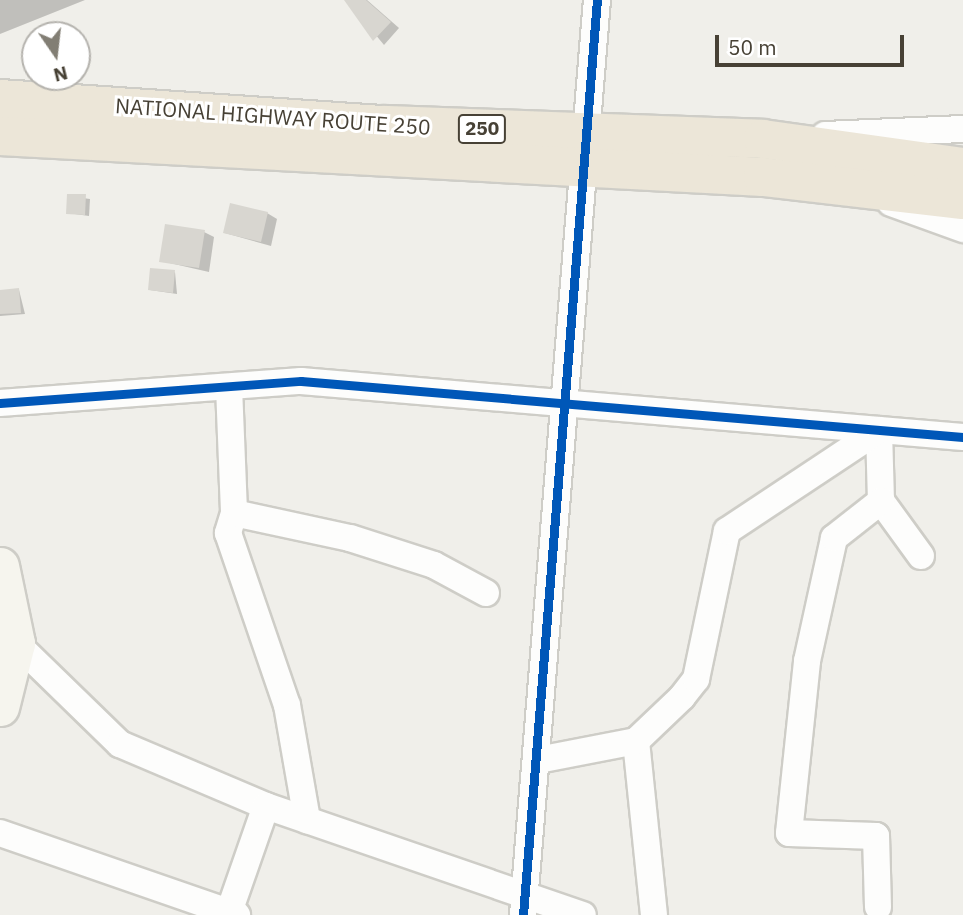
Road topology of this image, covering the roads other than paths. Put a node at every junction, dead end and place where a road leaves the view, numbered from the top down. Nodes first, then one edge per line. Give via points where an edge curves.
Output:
1 (597, 0) edge
2 (0, 99) edge
3 (963, 129) edge
4 (0, 136) edge
5 (763, 139) junction
6 (587, 152) junction
7 (963, 167) edge
8 (843, 186) junction
9 (963, 201) edge
10 (963, 229) edge
11 (229, 387) junction
12 (0, 403) edge
13 (567, 406) junction
14 (878, 430) junction
15 (963, 437) edge
16 (881, 501) junction
17 (234, 513) junction
18 (921, 556) dead end
19 (0, 566) edge
20 (486, 593) dead end
21 (16, 643) junction
22 (0, 707) edge
23 (636, 741) junction
24 (538, 760) junction
25 (266, 806) junction
26 (307, 820) junction
27 (0, 833) edge
28 (525, 906) edge
29 (878, 907) dead end
30 (232, 914) edge
31 (583, 915) edge
32 (653, 915) edge

1 - 6 street
2 - 6 highway, NATIONAL HIGHWAY ROUTE 250 / 250
3 - 5 street
4 - 6 highway, NATIONAL HIGHWAY ROUTE 250 / 250
5 - 6 highway, NATIONAL HIGHWAY ROUTE 250 / 250
5 - 7 highway, NATIONAL HIGHWAY ROUTE 250 / 250
6 - 8 highway, NATIONAL HIGHWAY ROUTE 250 / 250
6 - 13 street
8 - 9 highway, NATIONAL HIGHWAY ROUTE 250 / 250
8 - 10 street
11 - 12 street
11 - 13 street via 301,381
11 - 17 street
13 - 14 street
13 - 24 street
14 - 15 street
14 - 16 street
14 - 23 street via 727,531 696,679
16 - 18 street
16 - 29 street via 834,538 807,661 789,833 876,836
17 - 20 street via 350,538 434,565
17 - 26 street via 228,533 287,705
19 - 21 street
21 - 22 street
21 - 25 street via 120,744
23 - 24 street
23 - 32 street
24 - 28 street
25 - 26 street
25 - 30 street
26 - 28 street
27 - 30 street
28 - 31 street

